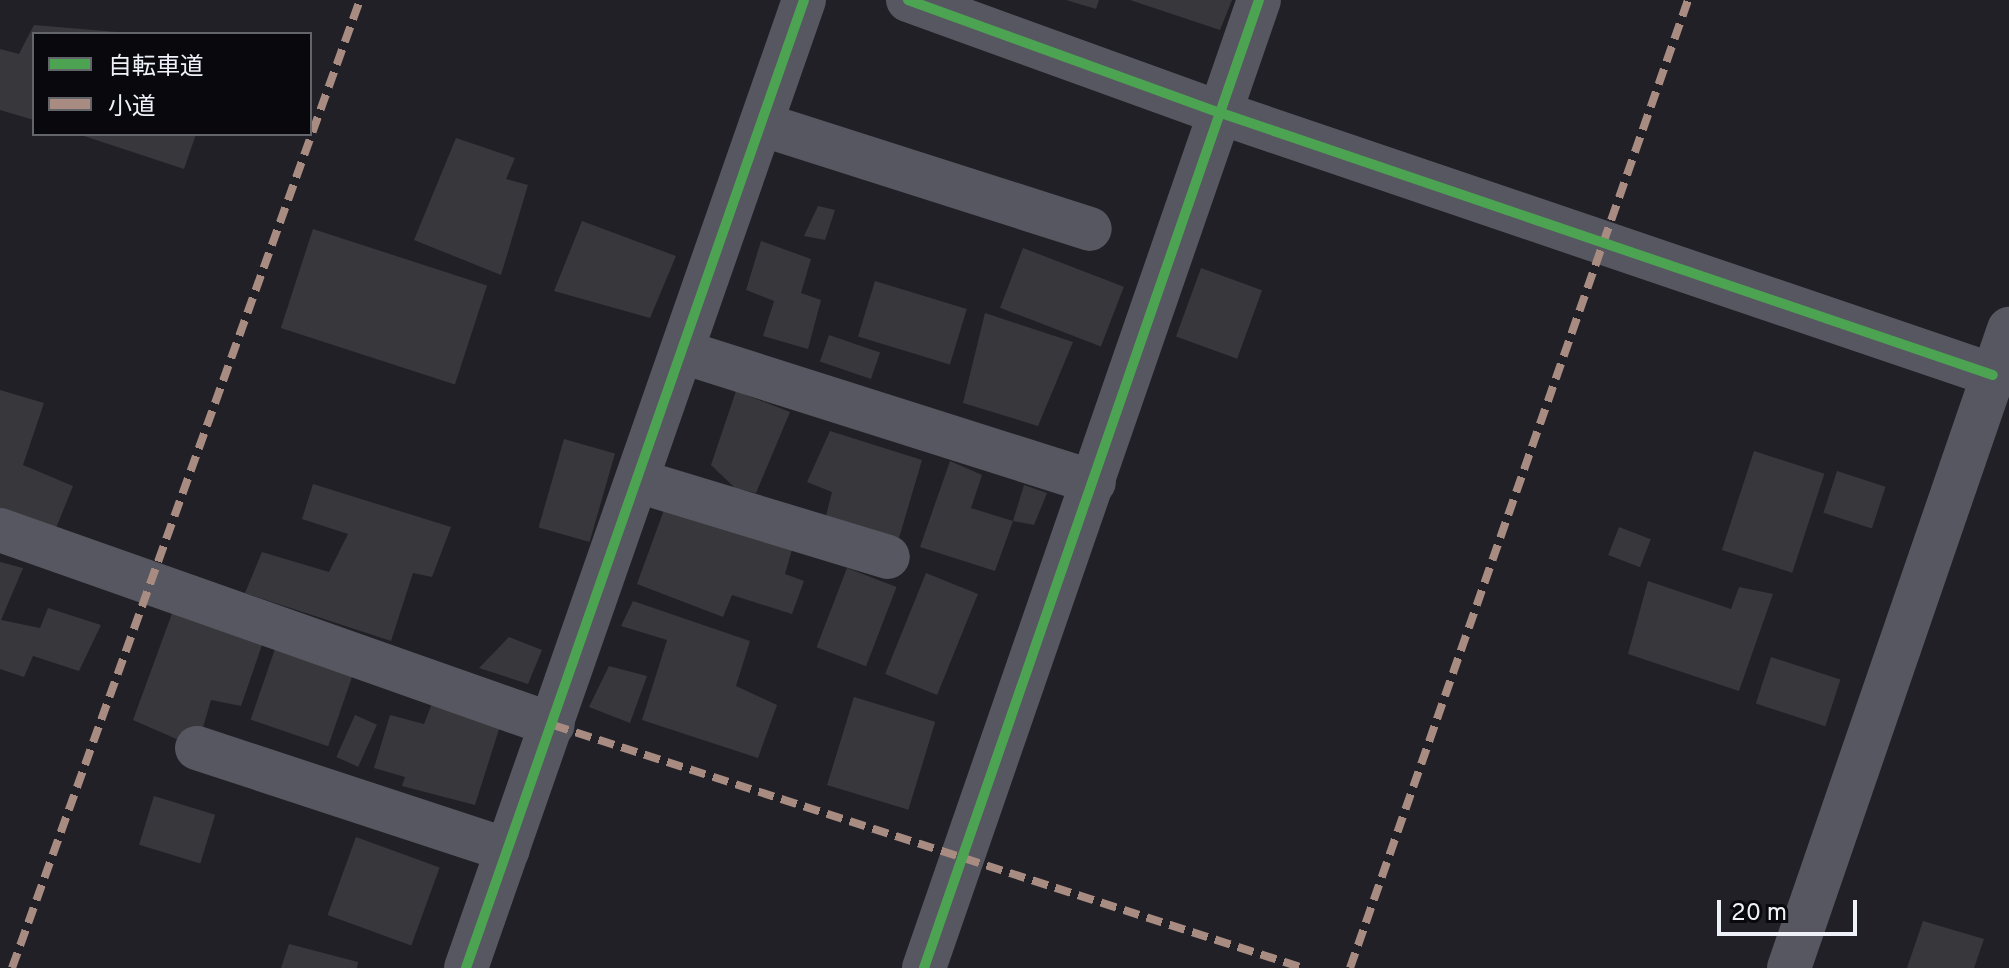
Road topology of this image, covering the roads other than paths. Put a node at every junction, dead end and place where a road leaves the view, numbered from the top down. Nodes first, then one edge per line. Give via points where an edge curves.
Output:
1 (804, 0) edge
2 (908, 0) edge
3 (1259, 0) edge
4 (1221, 113) junction
5 (761, 124) junction
6 (1090, 229) dead end
7 (2009, 329) edge
8 (683, 352) junction
9 (1993, 375) junction
10 (638, 481) junction
11 (1094, 482) junction
12 (0, 530) edge
13 (888, 557) dead end
14 (553, 725) junction
15 (197, 748) dead end
16 (508, 850) junction
17 (466, 968) edge
18 (924, 968) edge
19 (1789, 968) edge

1 - 5 street
2 - 4 street
3 - 4 street
4 - 9 street
4 - 11 street
5 - 6 street
5 - 8 street
7 - 9 street
8 - 10 street
8 - 11 street
9 - 19 street
10 - 13 street
10 - 14 street
11 - 18 street
12 - 14 street
14 - 16 street
15 - 16 street
16 - 17 street

